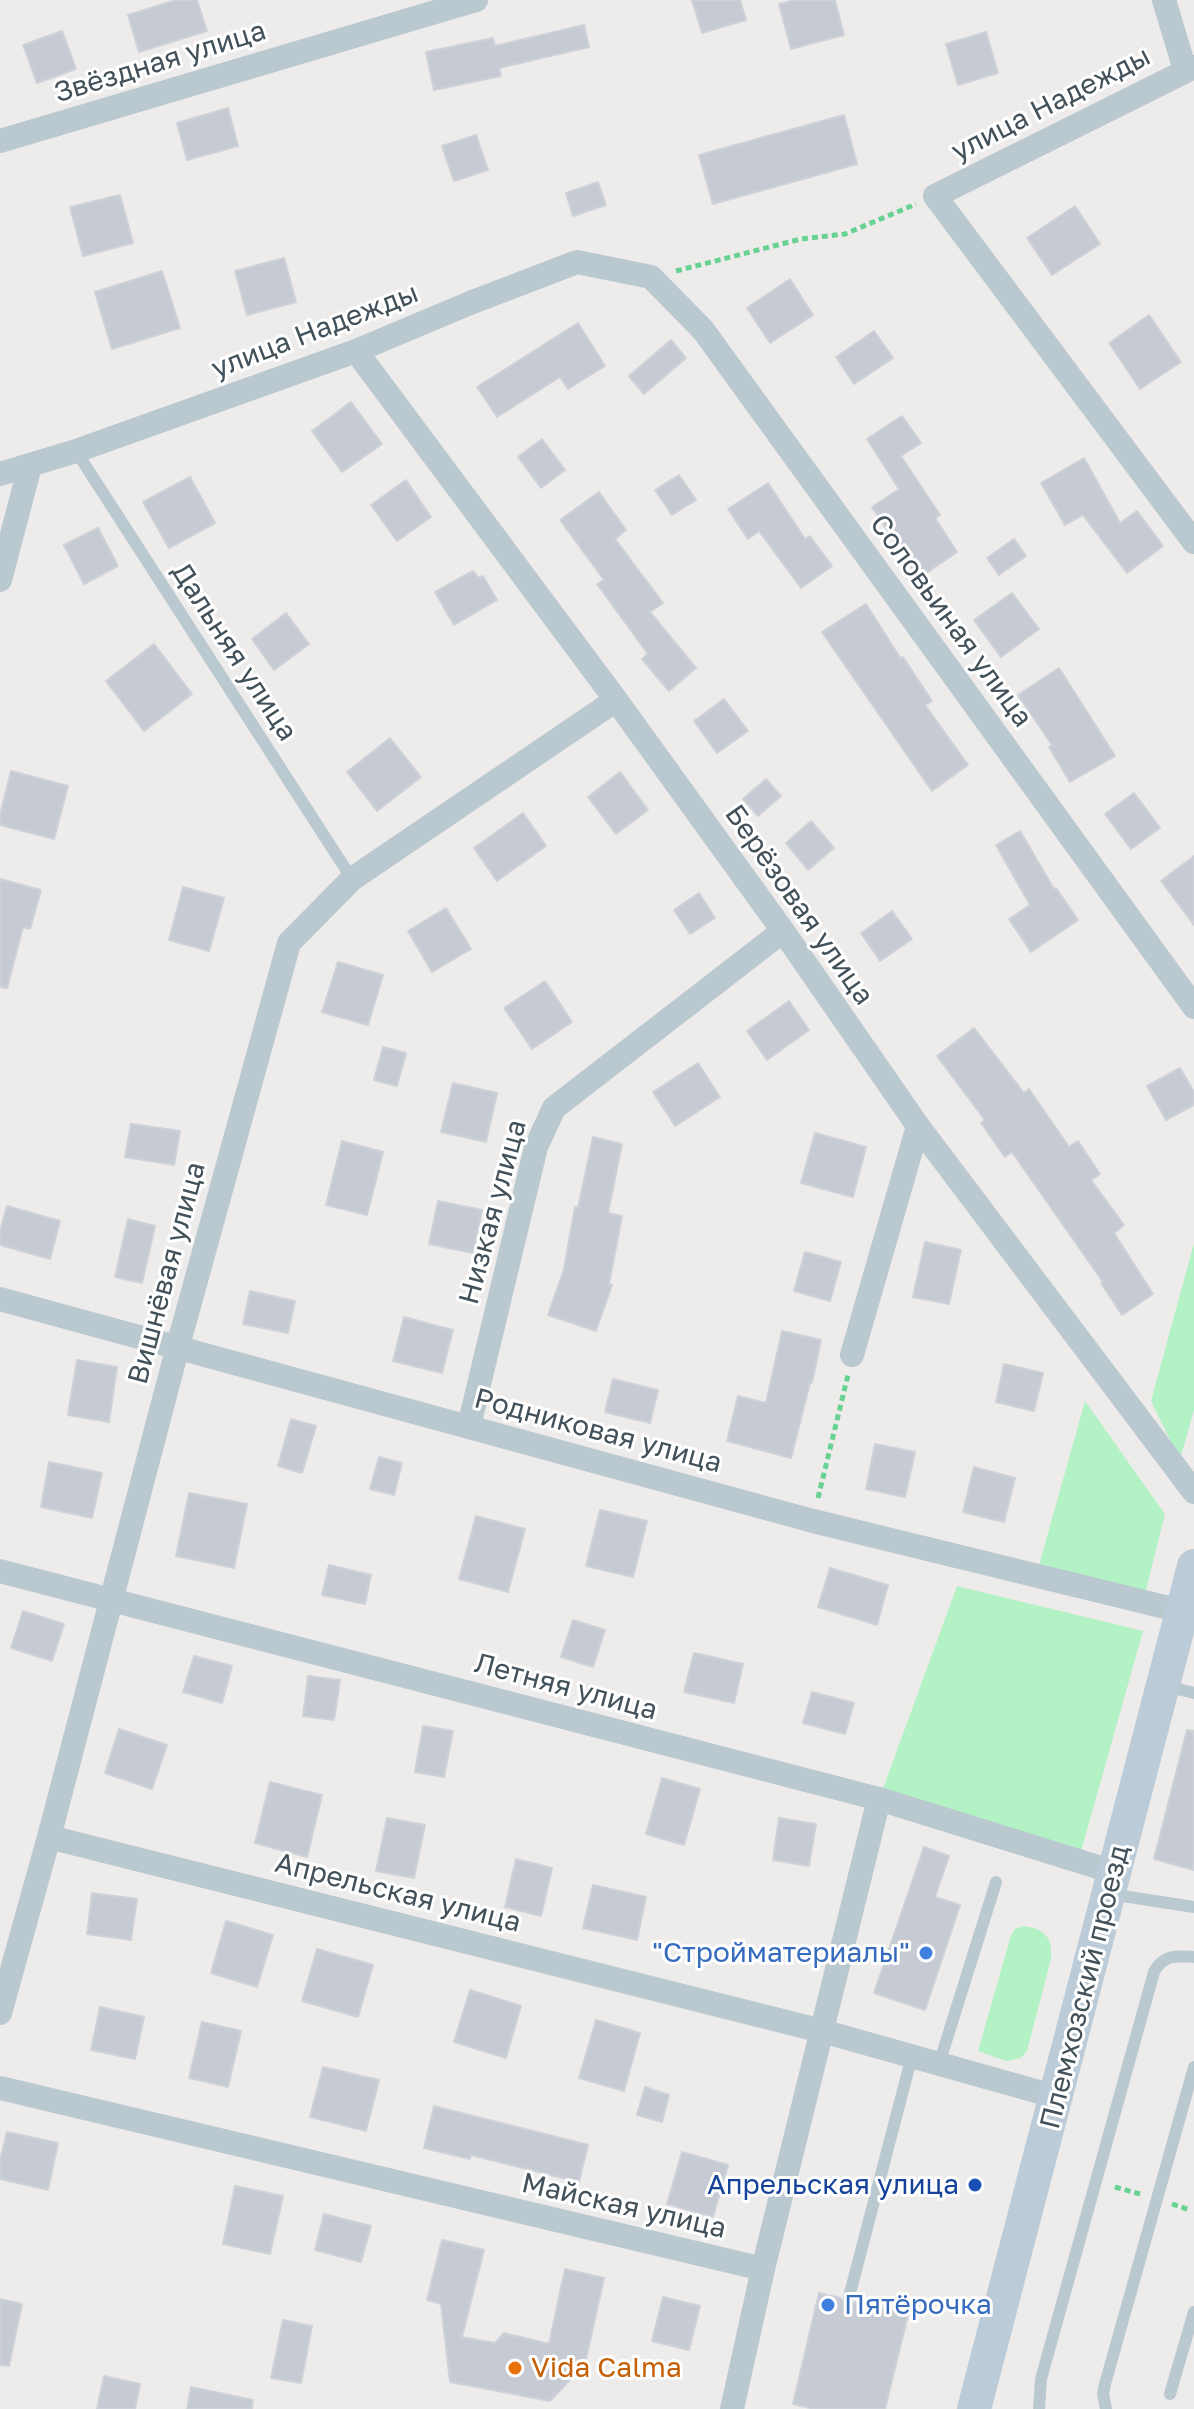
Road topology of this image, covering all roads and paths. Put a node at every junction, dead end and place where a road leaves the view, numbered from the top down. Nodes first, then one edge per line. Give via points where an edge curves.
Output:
1 (476, 0) edge
2 (1164, 0) edge
3 (1190, 69) edge
4 (0, 141) edge
5 (935, 196) junction
6 (651, 277) junction
7 (356, 351) junction
8 (76, 451) junction
9 (30, 466) junction
10 (0, 474) edge
11 (1194, 542) edge
12 (0, 580) edge
13 (616, 700) junction
14 (352, 879) junction
15 (783, 931) junction
16 (1194, 1007) edge
17 (918, 1126) junction
18 (0, 1299) edge
19 (178, 1346) junction
20 (852, 1355) joint
21 (469, 1426) junction
22 (1194, 1492) edge
23 (813, 1521) junction
24 (1194, 1566) edge
25 (0, 1571) edge
26 (110, 1599) junction
27 (1188, 1612) edge
28 (1178, 1689) edge
29 (879, 1799) junction
30 (49, 1837) junction
31 (996, 1882) dead end
32 (1112, 1883) junction
33 (1194, 1907) edge
34 (1194, 1957) edge
35 (0, 2013) edge
36 (822, 2031) junction
37 (912, 2056) junction
38 (939, 2064) junction
39 (1194, 2067) edge
40 (0, 2088) edge
41 (1057, 2097) junction
42 (763, 2269) junction
43 (849, 2297) dead end
44 (1194, 2312) edge
45 (1170, 2394) dead end
46 (732, 2409) edge
47 (974, 2409) edge
48 (1039, 2409) edge
49 (1106, 2409) edge

1 - 4 street, Звёздная улица
2 - 3 street
3 - 5 street, улица Надежды
5 - 6 path via 845,234 801,239
5 - 11 street
6 - 7 street, улица Надежды via 577,262
6 - 16 street, Соловьиная улица via 703,330
7 - 8 street, улица Надежды
7 - 13 street, Берёзовая улица
8 - 9 street, улица Надежды
8 - 14 lane, Дальняя улица
9 - 10 street, улица Надежды
9 - 12 street
13 - 14 street, Вишнёвая улица
13 - 15 street, Берёзовая улица
14 - 19 street, Вишнёвая улица via 289,943
15 - 17 street, Берёзовая улица
15 - 21 street, Низкая улица via 554,1108 536,1147
17 - 20 street
17 - 22 street, Берёзовая улица
18 - 19 street, Родниковая улица
19 - 21 street, Родниковая улица
19 - 26 street, Вишнёвая улица
20 - 23 path
21 - 23 street, Родниковая улица
23 - 27 street, Родниковая улица
24 - 27 main road, Племхозский проезд
25 - 26 street, Летняя улица
26 - 29 street, Летняя улица
26 - 30 street, Вишнёвая улица
27 - 28 main road, Племхозский проезд
28 - 32 main road, Племхозский проезд
29 - 32 street, Летняя улица
29 - 36 street
30 - 35 street, Вишнёвая улица
30 - 36 street, Апрельская улица
31 - 38 lane
32 - 33 lane
32 - 41 main road, Племхозский проезд
34 - 48 lane via 1167,1958 1154,1972 1041,2379
36 - 37 street, Апрельская улица
36 - 42 street
37 - 38 street, Апрельская улица
37 - 43 lane
38 - 41 street, Апрельская улица
39 - 49 lane via 1105,2384
40 - 42 street, Майская улица
41 - 47 main road, Племхозский проезд
42 - 46 street
44 - 45 lane

